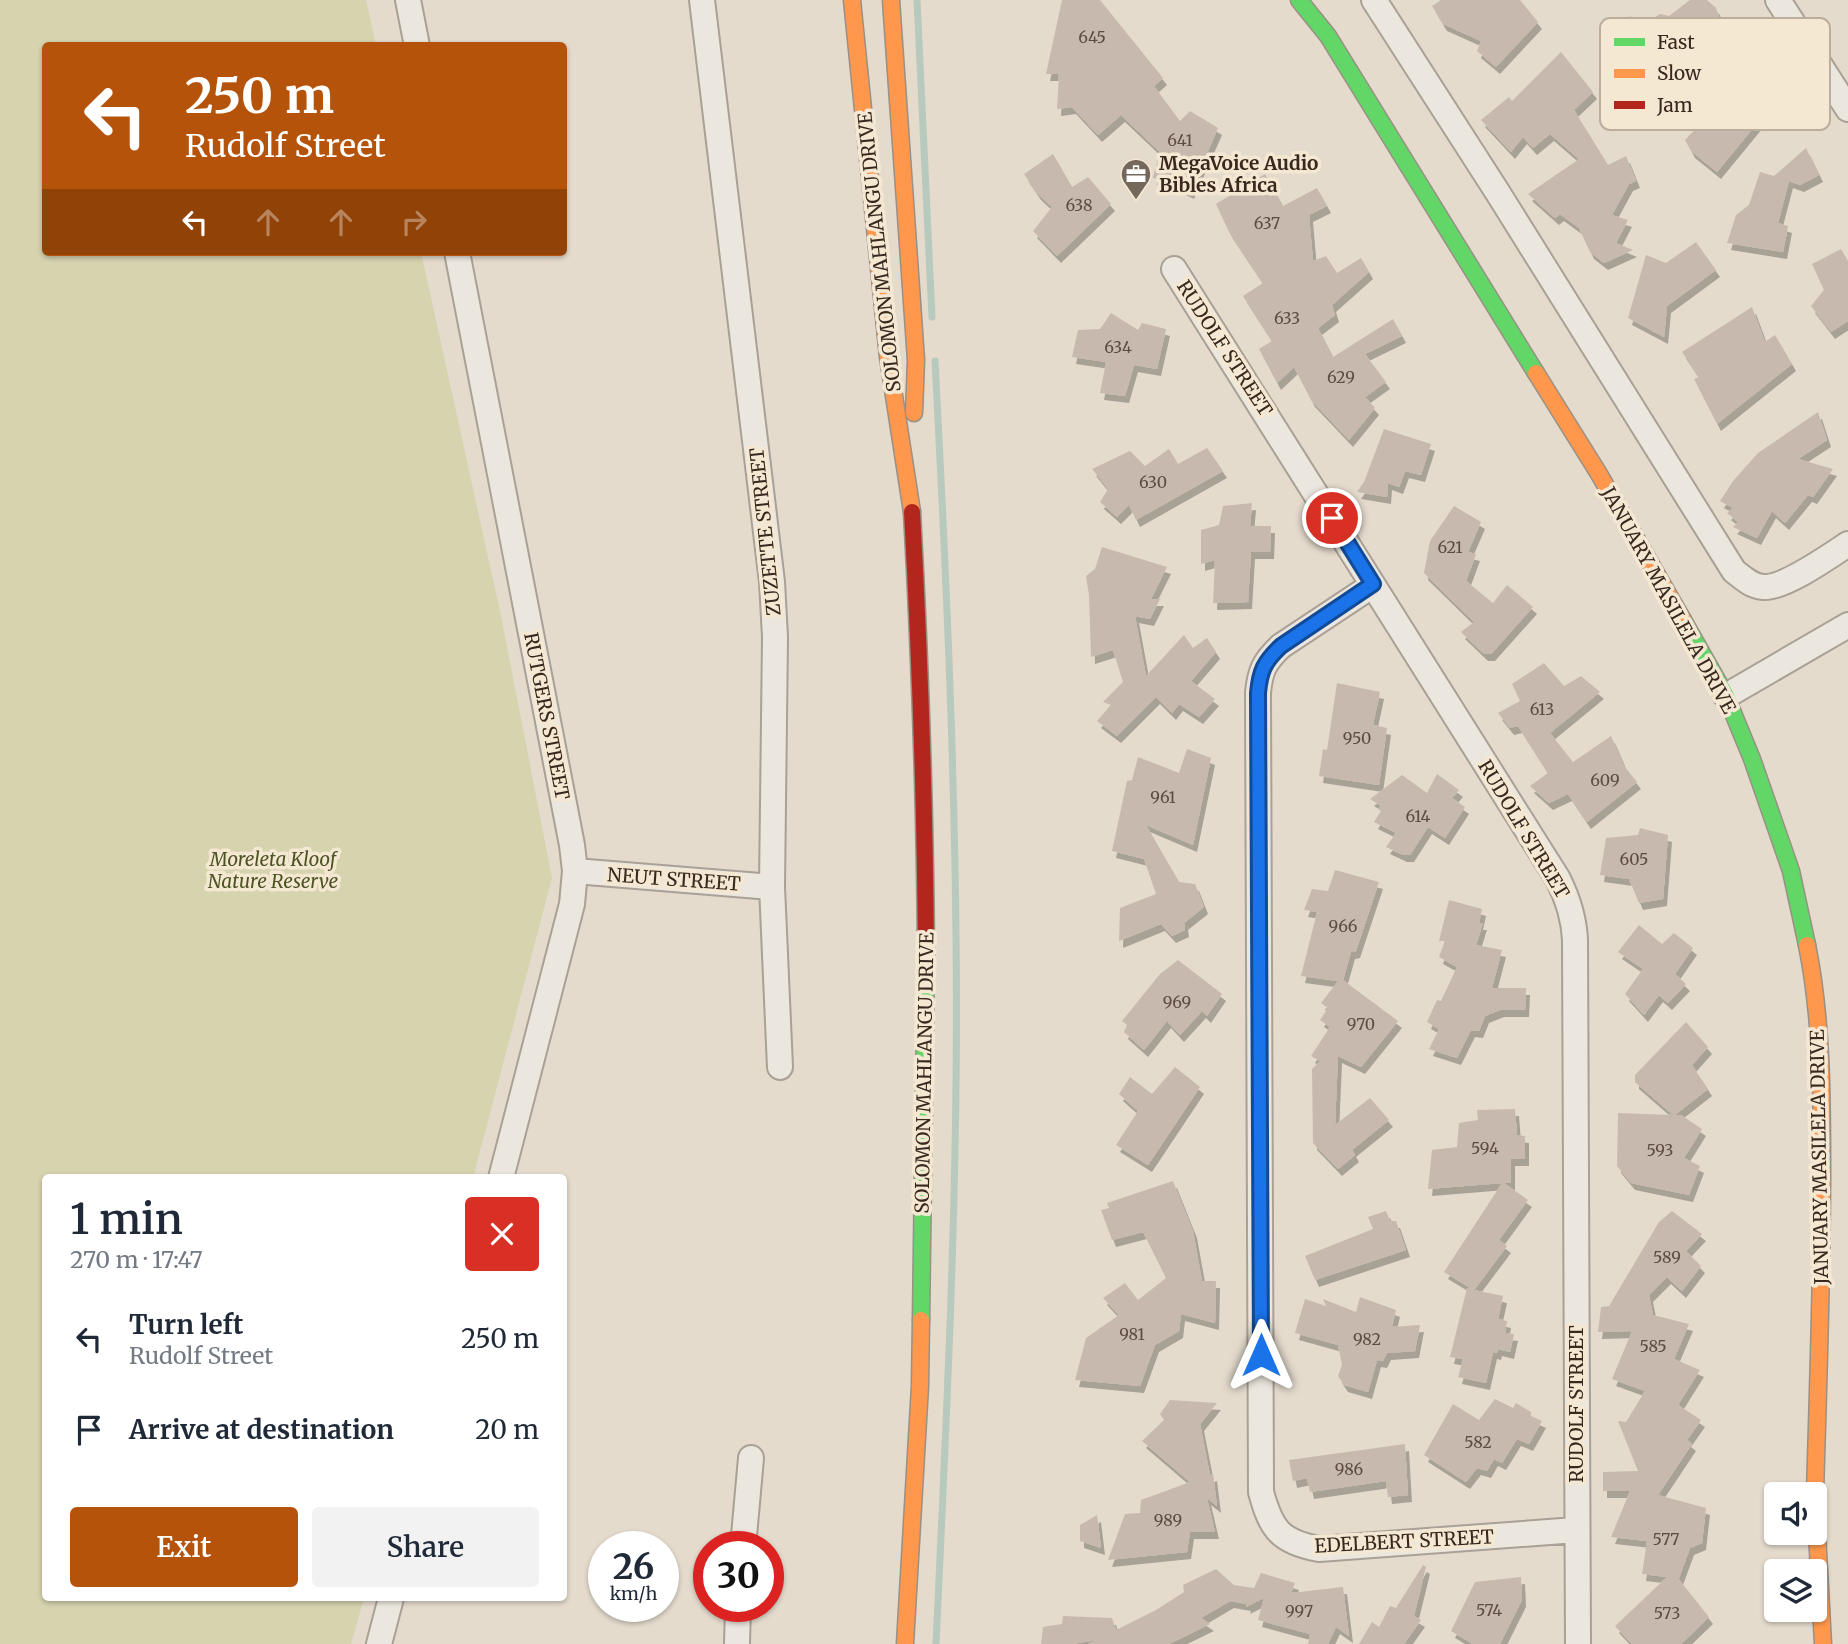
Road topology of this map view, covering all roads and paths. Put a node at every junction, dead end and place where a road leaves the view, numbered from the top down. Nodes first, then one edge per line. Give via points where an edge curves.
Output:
1 (408, 0) edge
2 (702, 0) edge
3 (852, 0) edge
4 (891, 0) edge
5 (1299, 0) edge
6 (1308, 0) edge
7 (1374, 0) edge
8 (1778, 0) edge
9 (1790, 18) edge
10 (1320, 24) junction
11 (416, 42) edge
12 (1830, 81) edge
13 (1848, 109) edge
14 (458, 256) edge
15 (1174, 269) dead end
16 (911, 503) junction
17 (1848, 544) edge
18 (1373, 584) junction
19 (1848, 625) edge
20 (1726, 696) junction
21 (575, 871) junction
22 (772, 887) junction
23 (780, 1067) dead end
24 (502, 1174) edge
25 (751, 1458) dead end
26 (1815, 1482) edge
27 (744, 1531) edge
28 (1576, 1531) junction
29 (1818, 1545) edge
30 (390, 1601) edge
31 (738, 1622) edge
32 (379, 1644) edge
33 (737, 1644) edge
34 (905, 1644) edge
35 (1578, 1644) edge
36 (1823, 1644) edge

1 - 11 street
2 - 22 street, ZUZETTE STREET via 772,582
3 - 16 main road, SOLOMON MAHLANGU DRIVE via 888,357
4 - 16 main road, SOLOMON MAHLANGU DRIVE via 916,360
5 - 10 main road, JANUARY MASILELA DRIVE
6 - 10 main road, JANUARY MASILELA DRIVE
7 - 17 street via 1734,570 1748,582 1774,586
8 - 9 street
10 - 20 main road, JANUARY MASILELA DRIVE via 1599,474
12 - 13 street
14 - 21 street, RUTGERS STREET
15 - 18 street, RUDOLF STREET
16 - 34 main road, SOLOMON MAHLANGU DRIVE via 926,962 920,1386
18 - 28 street, RUDOLF STREET via 1558,879 1574,922
18 - 28 street, EDELBERT STREET via 1281,646 1260,674 1261,1492 1267,1517 1279,1532 1297,1545 1318,1549
19 - 20 street
20 - 26 main road, JANUARY MASILELA DRIVE via 1791,871 1814,980 1822,1095
21 - 22 street, NEUT STREET
21 - 24 street, RUTGERS STREET via 572,904
22 - 23 street, ZUZETTE STREET
25 - 27 street
28 - 35 street, RUDOLF STREET
29 - 36 main road, JANUARY MASILELA DRIVE
30 - 32 street
31 - 33 street

